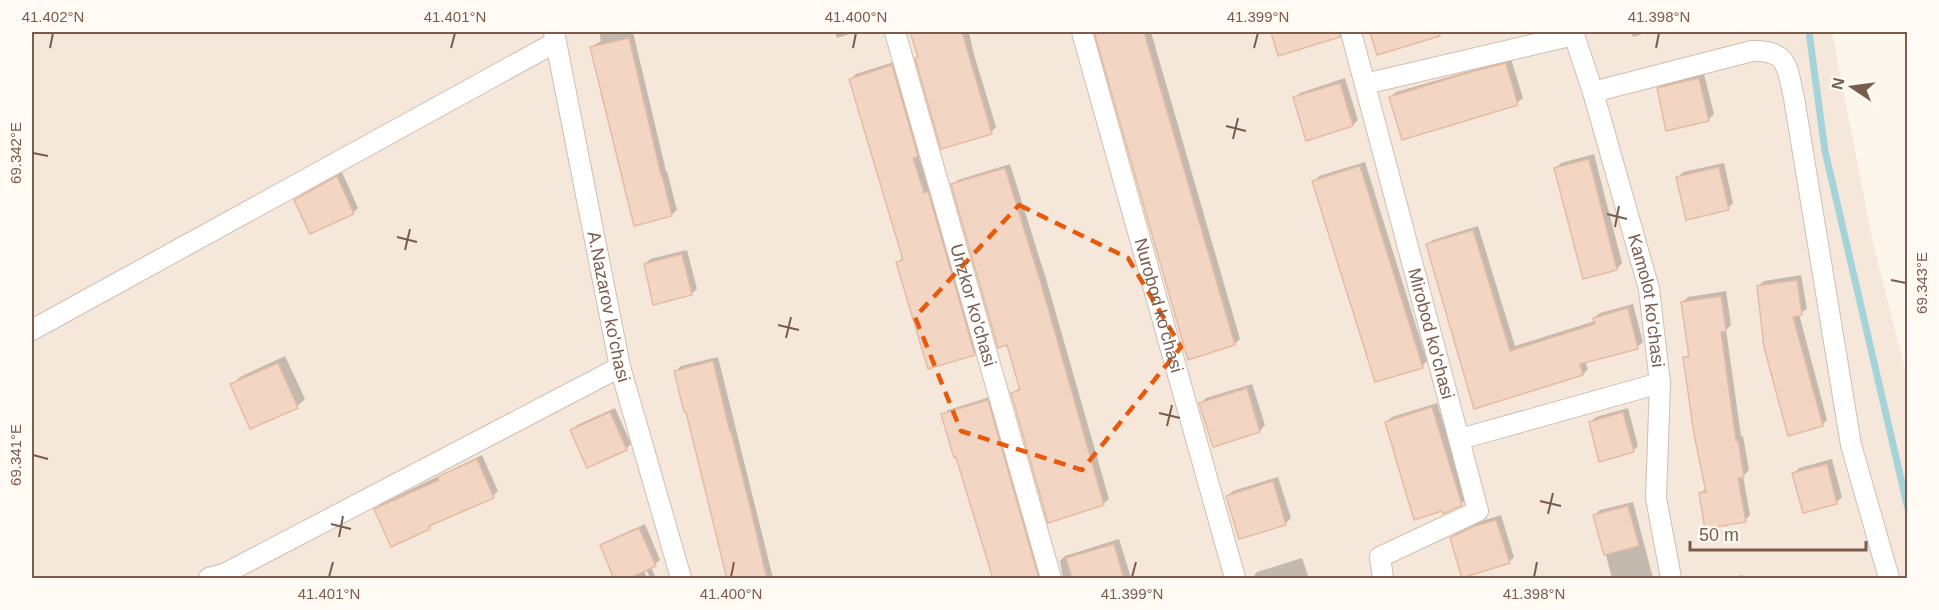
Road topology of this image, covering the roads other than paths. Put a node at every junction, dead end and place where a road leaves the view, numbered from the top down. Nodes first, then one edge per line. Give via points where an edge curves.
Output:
1 (895, 32) edge
2 (1082, 32) edge
3 (1351, 32) edge
4 (1573, 33) edge
5 (555, 37) edge
6 (1365, 84) junction
7 (1593, 92) junction
8 (32, 330) edge
9 (620, 368) junction
10 (1660, 382) junction
11 (1460, 439) junction
12 (220, 577) edge
13 (681, 579) edge
14 (1051, 579) edge
15 (1235, 579) edge
16 (1383, 579) edge
17 (1671, 579) edge
18 (1889, 579) edge

1 - 14 street, Urizkor ko'chasi
2 - 15 street, Nurobod ko'chasi
3 - 6 street, Mirobod ko'chasi
4 - 6 street
4 - 7 street, Kamolot ko'chasi
5 - 8 street
5 - 9 street, A.Nazarov ko'chasi
6 - 11 street, Mirobod ko'chasi
7 - 10 street, Kamolot ko'chasi via 1649,289
7 - 18 street via 1752,51 1770,50 1786,63 1851,445
9 - 12 street
9 - 13 street, A.Nazarov ko'chasi
10 - 11 street
10 - 17 street, Kamolot ko'chasi via 1656,498
11 - 16 street, Mirobod ko'chasi via 1478,511 1380,556

